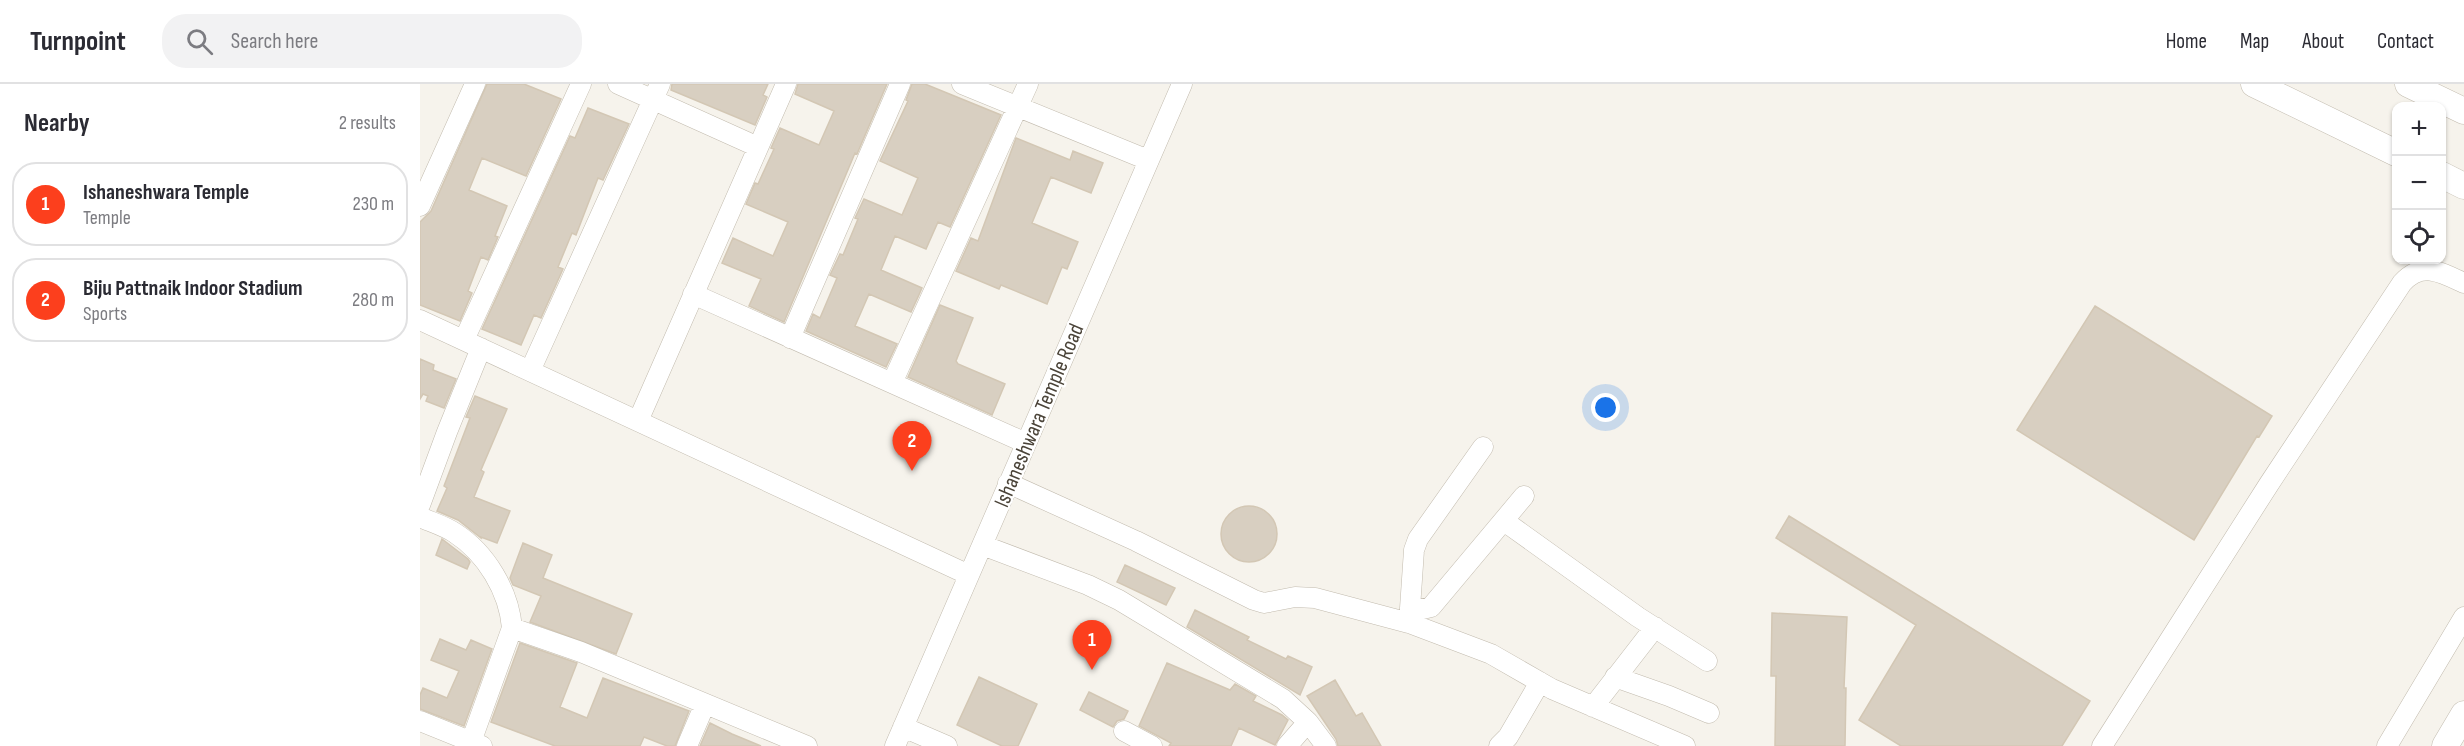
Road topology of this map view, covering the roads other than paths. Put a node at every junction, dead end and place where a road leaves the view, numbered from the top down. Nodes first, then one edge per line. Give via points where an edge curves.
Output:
1 (476, 84) edge
2 (581, 84) edge
3 (618, 84) edge
4 (786, 84) edge
5 (900, 84) edge
6 (962, 84) edge
7 (1028, 84) edge
8 (1182, 84) edge
9 (2254, 84) edge
10 (2408, 84) edge
11 (657, 92) edge
12 (1018, 107) junction
13 (2464, 111) edge
14 (758, 147) junction
15 (2392, 151) edge
16 (1148, 160) junction
17 (2446, 177) edge
18 (2464, 186) edge
19 (420, 206) edge
20 (2464, 283) edge
21 (693, 294) junction
22 (421, 323) edge
23 (790, 338) junction
24 (472, 344) junction
25 (530, 371) junction
26 (892, 383) junction
27 (638, 421) junction
28 (1026, 443) junction
29 (1483, 447) dead end
30 (1008, 483) junction
31 (1524, 496) dead end
32 (420, 505) edge
33 (420, 517) edge
34 (1504, 521) junction
35 (982, 545) junction
36 (969, 575) junction
37 (2464, 617) edge
38 (1409, 618) junction
39 (1655, 627) junction
40 (512, 628) junction
41 (1707, 661) dead end
42 (1615, 677) junction
43 (1540, 682) junction
44 (705, 704) junction
45 (1593, 707) junction
46 (1709, 713) dead end
47 (2464, 714) edge
48 (420, 721) edge
49 (1308, 722) junction
50 (903, 727) junction
51 (1124, 731) dead end
52 (1506, 743) edge
53 (477, 744) edge
54 (687, 746) edge
55 (807, 746) edge
56 (895, 746) edge
57 (946, 746) edge
58 (1152, 746) edge
59 (1287, 746) edge
60 (1326, 746) edge
61 (1685, 746) edge
62 (2102, 746) edge
63 (2387, 746) edge
64 (2445, 746) edge

1 - 19 street
2 - 24 street
3 - 11 street
4 - 14 street
5 - 23 street
6 - 12 street
7 - 12 street
8 - 16 street, Ishaneshwara Temple Road
9 - 15 street
10 - 13 street
11 - 14 street
11 - 25 street
12 - 16 street
12 - 26 street
14 - 21 street
16 - 28 street, Ishaneshwara Temple Road
17 - 18 street
20 - 62 street via 2424,270 2411,272 2402,283
21 - 23 street
21 - 27 street
22 - 24 street
23 - 26 street
24 - 25 street
24 - 32 street
25 - 27 street
26 - 28 street
27 - 36 street
28 - 30 street, Ishaneshwara Temple Road
29 - 38 street via 1418,539
30 - 35 street, Ishaneshwara Temple Road
30 - 38 street via 1254,600 1264,603 1315,598
31 - 34 street
33 - 40 street via 453,531 479,554 505,596
34 - 38 street via 1431,607
34 - 39 street
35 - 36 street, Ishaneshwara Temple Road
35 - 49 street via 1119,600 1283,699
36 - 50 street, Ishaneshwara Temple Road
37 - 63 street
38 - 43 street via 1491,654
39 - 41 street
39 - 42 street
40 - 44 street
40 - 53 street
42 - 45 street
42 - 46 street
43 - 45 street
43 - 52 street
44 - 54 street
44 - 55 street
45 - 61 street
47 - 64 street
48 - 53 street
49 - 59 street
49 - 60 street
50 - 56 street, Ishaneshwara Temple Road
50 - 57 street
51 - 58 street

